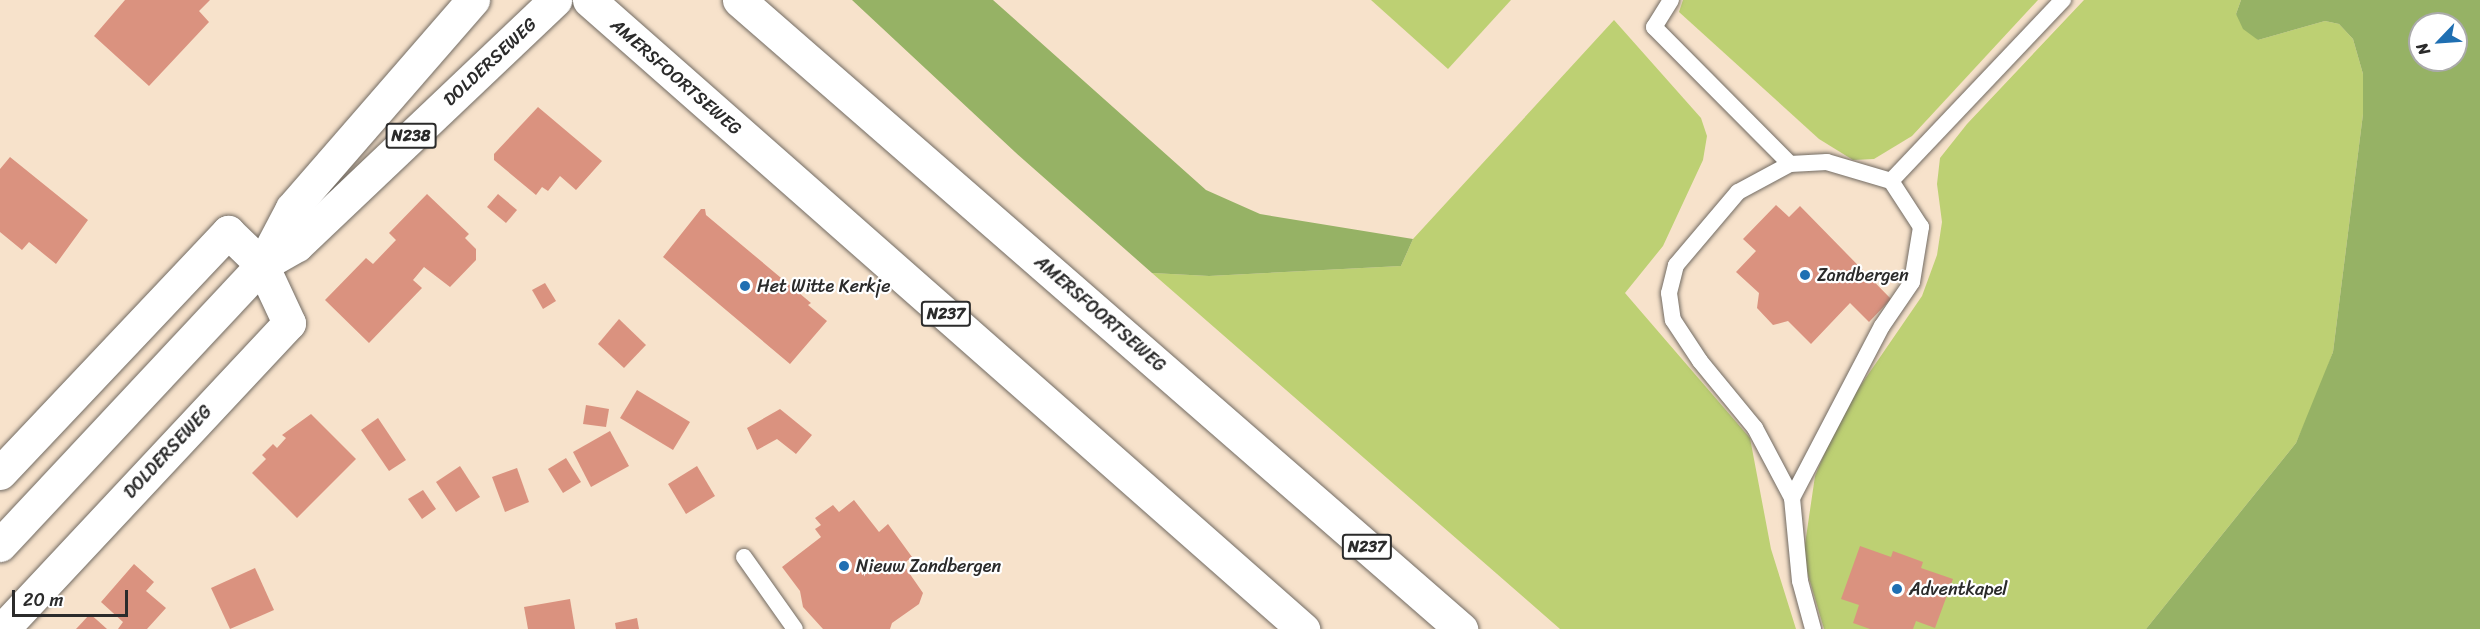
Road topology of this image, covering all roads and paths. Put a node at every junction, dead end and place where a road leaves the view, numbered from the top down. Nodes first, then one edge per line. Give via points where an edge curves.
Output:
1 (473, 0) edge
2 (555, 0) edge
3 (589, 0) edge
4 (739, 0) edge
5 (1671, 0) edge
6 (2063, 0) edge
7 (1790, 164) junction
8 (1891, 181) junction
9 (262, 265) junction
10 (0, 473) edge
11 (1792, 498) junction
12 (0, 545) edge
13 (744, 557) dead end
14 (3, 629) edge
15 (795, 629) edge
16 (1303, 629) edge
17 (1461, 629) edge
18 (1813, 629) edge

1 - 9 main road, DOLDERSEWEG / N238 via 292,208
2 - 9 main road, DOLDERSEWEG / N238 via 297,245
3 - 16 main road, AMERSFOORTSEWEG / N237
4 - 17 main road, AMERSFOORTSEWEG / N237
5 - 7 lane via 1654,27
6 - 8 lane
7 - 8 lane via 1827,162
7 - 11 lane via 1738,192 1676,265 1669,293 1673,320 1755,428
8 - 11 lane via 1921,227 1912,282 1882,326
9 - 10 main road, DOLDERSEWEG via 228,232
9 - 12 main road, DOLDERSEWEG / N238
9 - 14 main road, DOLDERSEWEG via 289,323
11 - 18 lane via 1800,581
13 - 15 lane

